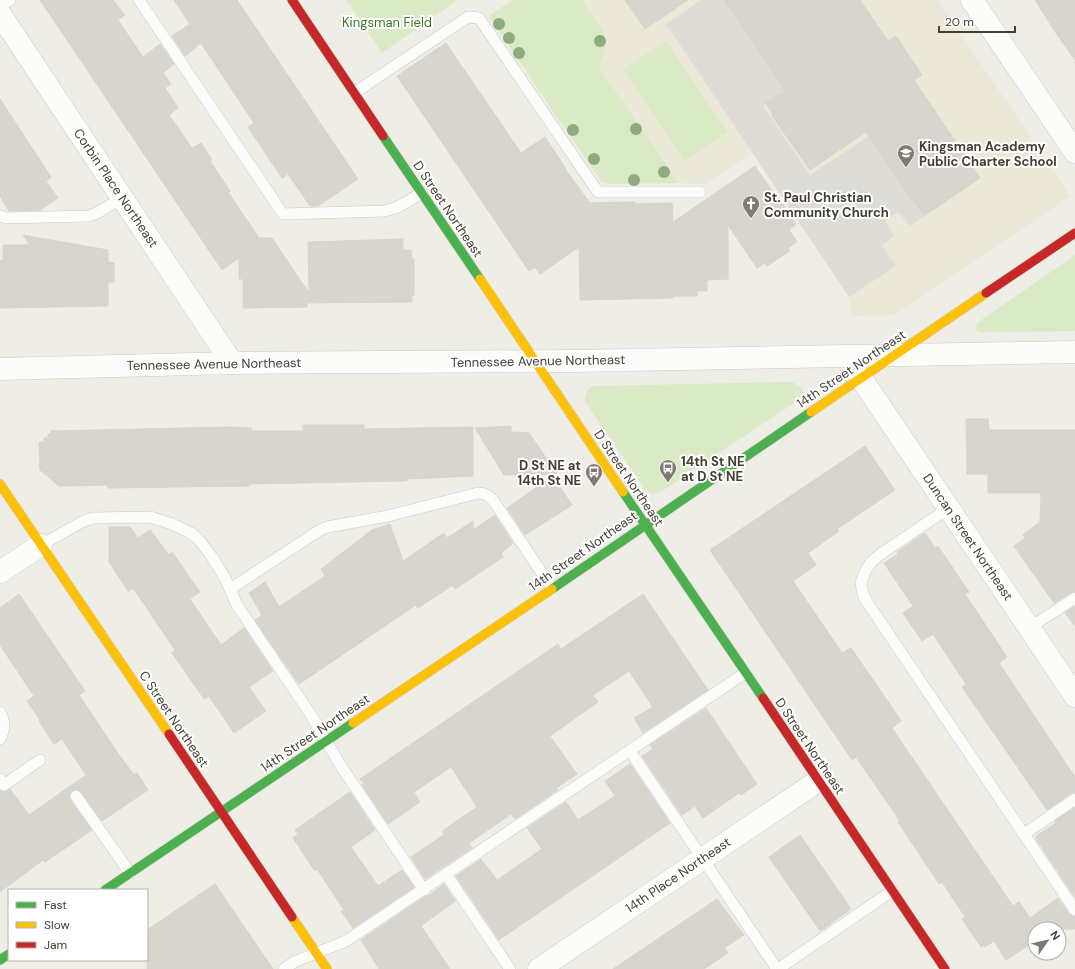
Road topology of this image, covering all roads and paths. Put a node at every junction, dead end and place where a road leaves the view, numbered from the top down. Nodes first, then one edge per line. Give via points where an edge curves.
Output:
1 (10, 0) edge
2 (139, 0) edge
3 (292, 0) edge
4 (972, 0) edge
5 (0, 7) edge
6 (0, 14) edge
7 (354, 93) junction
8 (1075, 152) edge
9 (700, 192) dead end
10 (422, 193) junction
11 (122, 198) junction
12 (0, 216) edge
13 (1075, 232) edge
14 (1075, 352) edge
15 (893, 356) junction
16 (232, 362) junction
17 (535, 362) junction
18 (0, 369) edge
19 (861, 378) junction
20 (0, 484) edge
21 (949, 508) junction
22 (644, 525) junction
23 (41, 545) junction
24 (0, 572) edge
25 (230, 588) junction
26 (552, 588) junction
27 (1075, 598) edge
28 (1029, 628) junction
29 (745, 673) junction
30 (1075, 696) edge
31 (0, 712) edge
32 (0, 739) edge
33 (326, 740) junction
34 (630, 751) junction
35 (40, 760) dead end
36 (0, 779) edge
37 (818, 781) junction
38 (76, 796) dead end
39 (1075, 799) edge
40 (221, 812) junction
41 (1024, 834) junction
42 (703, 858) junction
43 (130, 873) junction
44 (446, 874) junction
45 (106, 889) edge
46 (424, 890) junction
47 (892, 891) junction
48 (1075, 910) edge
49 (317, 954) junction
50 (284, 969) edge
51 (327, 969) edge
52 (510, 969) edge
53 (539, 969) edge
54 (777, 969) edge
55 (945, 969) edge

1 - 5 lane
2 - 10 lane via 284,214 385,212
3 - 7 street, D Street Northeast
4 - 8 street
6 - 11 street, Corbin Place Northeast
7 - 9 lane via 468,16 479,18 598,192
7 - 10 street, D Street Northeast
10 - 17 street, D Street Northeast
11 - 12 lane via 98,213 88,216
11 - 16 street, Corbin Place Northeast
13 - 15 street, 14th Street Northeast
14 - 15 street, Tennessee Avenue Northeast
15 - 17 street, Tennessee Avenue Northeast
15 - 19 street, 14th Street Northeast
16 - 17 street, Tennessee Avenue Northeast
16 - 18 street, Tennessee Avenue Northeast
17 - 22 street, D Street Northeast
19 - 21 street, Duncan Street Northeast
19 - 22 street, 14th Street Northeast
20 - 23 street, C Street Northeast
21 - 28 street, Duncan Street Northeast
21 - 41 lane via 871,562 861,582 862,590 865,600
22 - 26 street, 14th Street Northeast
22 - 29 street, D Street Northeast
23 - 24 street
23 - 25 lane via 93,518 150,517 172,524 199,540 226,578
23 - 40 street, C Street Northeast
25 - 26 lane via 327,527 388,516 478,493 489,495 493,500
25 - 33 lane via 237,605
26 - 33 street, 14th Street Northeast
27 - 28 lane
28 - 30 street, Duncan Street Northeast
29 - 34 lane
29 - 37 street, D Street Northeast
31 - 32 lane via 4,725
33 - 40 street, 14th Street Northeast
33 - 46 lane
34 - 42 lane
34 - 44 lane
35 - 36 lane via 4,785
37 - 42 street, 14th Place Northeast
37 - 47 street, D Street Northeast
38 - 43 lane
39 - 41 lane
40 - 43 street, 14th Street Northeast
40 - 49 street, C Street Northeast
41 - 48 lane
42 - 53 street, 14th Place Northeast
42 - 54 lane
43 - 45 street, 14th Street Northeast
44 - 46 lane
44 - 52 lane
46 - 49 lane via 346,941
47 - 54 lane
47 - 55 street, D Street Northeast
49 - 50 lane via 294,962
49 - 51 street, C Street Northeast

